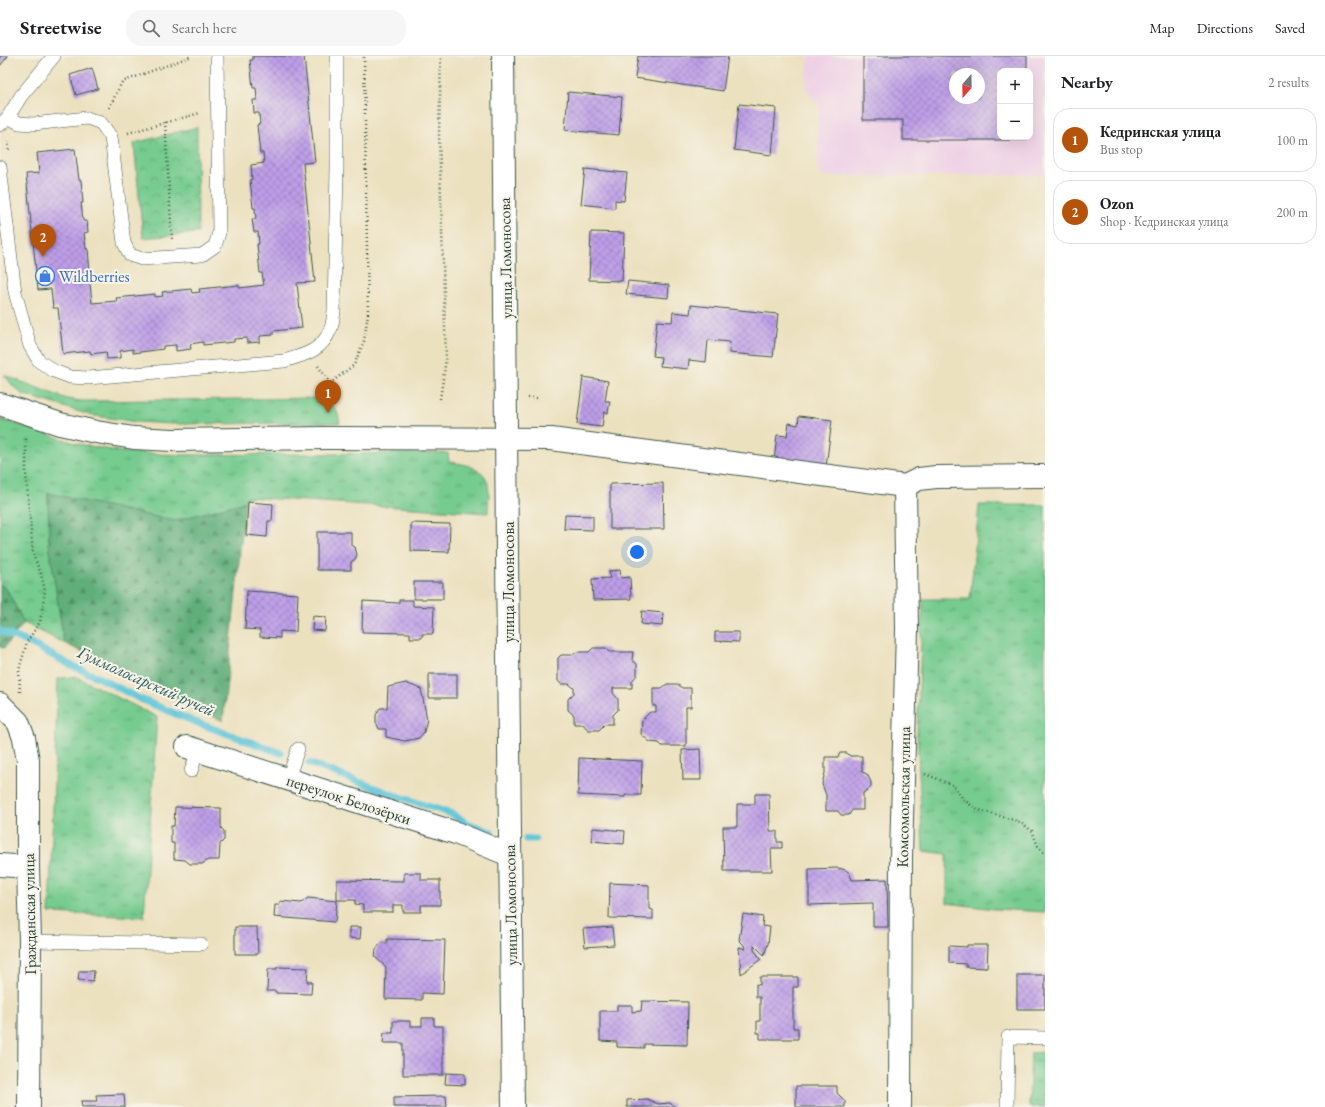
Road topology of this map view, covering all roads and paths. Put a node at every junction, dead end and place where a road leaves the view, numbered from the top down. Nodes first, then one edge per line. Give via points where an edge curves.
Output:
1 (54, 56) edge
2 (192, 56) edge
3 (216, 56) edge
4 (337, 56) edge
5 (364, 56) edge
6 (441, 56) edge
7 (504, 56) edge
8 (217, 108) junction
9 (4, 121) edge
10 (165, 122) junction
11 (101, 123) junction
12 (111, 137) junction
13 (0, 167) edge
14 (174, 257) junction
15 (309, 353) junction
16 (331, 383) junction
17 (321, 392) dead end
18 (338, 393) dead end
19 (440, 399) dead end
20 (0, 404) edge
21 (27, 430) dead end
22 (508, 438) junction
23 (1045, 476) edge
24 (905, 486) junction
25 (0, 704) edge
26 (18, 722) junction
27 (192, 749) joint
28 (298, 749) dead end
29 (903, 767) junction
30 (191, 771) dead end
31 (288, 779) junction
32 (1045, 854) edge
33 (509, 855) junction
34 (0, 865) edge
35 (28, 867) junction
36 (30, 941) junction
37 (201, 944) dead end
38 (1045, 1038) edge
39 (29, 1107) edge
40 (513, 1107) edge
41 (900, 1107) edge
42 (1007, 1107) edge

1 - 9 lane
2 - 11 path via 122,82
3 - 8 lane
4 - 15 lane via 334,312 330,330 320,347
5 - 16 path via 368,314 364,341 354,365
6 - 19 path via 439,134 446,358
7 - 22 street, улица Ломоносова
8 - 10 path
8 - 14 lane via 219,233 215,246 202,255
9 - 11 lane via 33,124 86,118
10 - 12 path
10 - 14 path
11 - 12 lane
12 - 14 lane via 124,243 130,255 142,259
13 - 15 lane via 15,292 30,346 38,361 54,371 70,377 88,378 284,361
15 - 16 path
16 - 17 path
16 - 18 path
20 - 22 street via 60,424 134,438
21 - 26 path via 26,474 33,554 45,591 40,622 27,642 19,670
22 - 24 street via 551,439
22 - 33 street, улица Ломоносова
23 - 24 street via 936,477 919,479
24 - 29 street, Комсомольская улица via 906,629
25 - 26 street
26 - 35 street, Гражданская улица via 28,760
27 - 30 lane
27 - 31 street, переулок Белозёрки
28 - 31 lane
29 - 32 path via 953,785 976,809 1020,822 1032,831 1038,846
29 - 41 street, Комсомольская улица
31 - 33 street, переулок Белозёрки via 456,833
33 - 40 street, улица Ломоносова
34 - 35 street
35 - 36 street, Гражданская улица
36 - 37 lane
36 - 39 street, Гражданская улица
38 - 42 lane via 1008,1037

